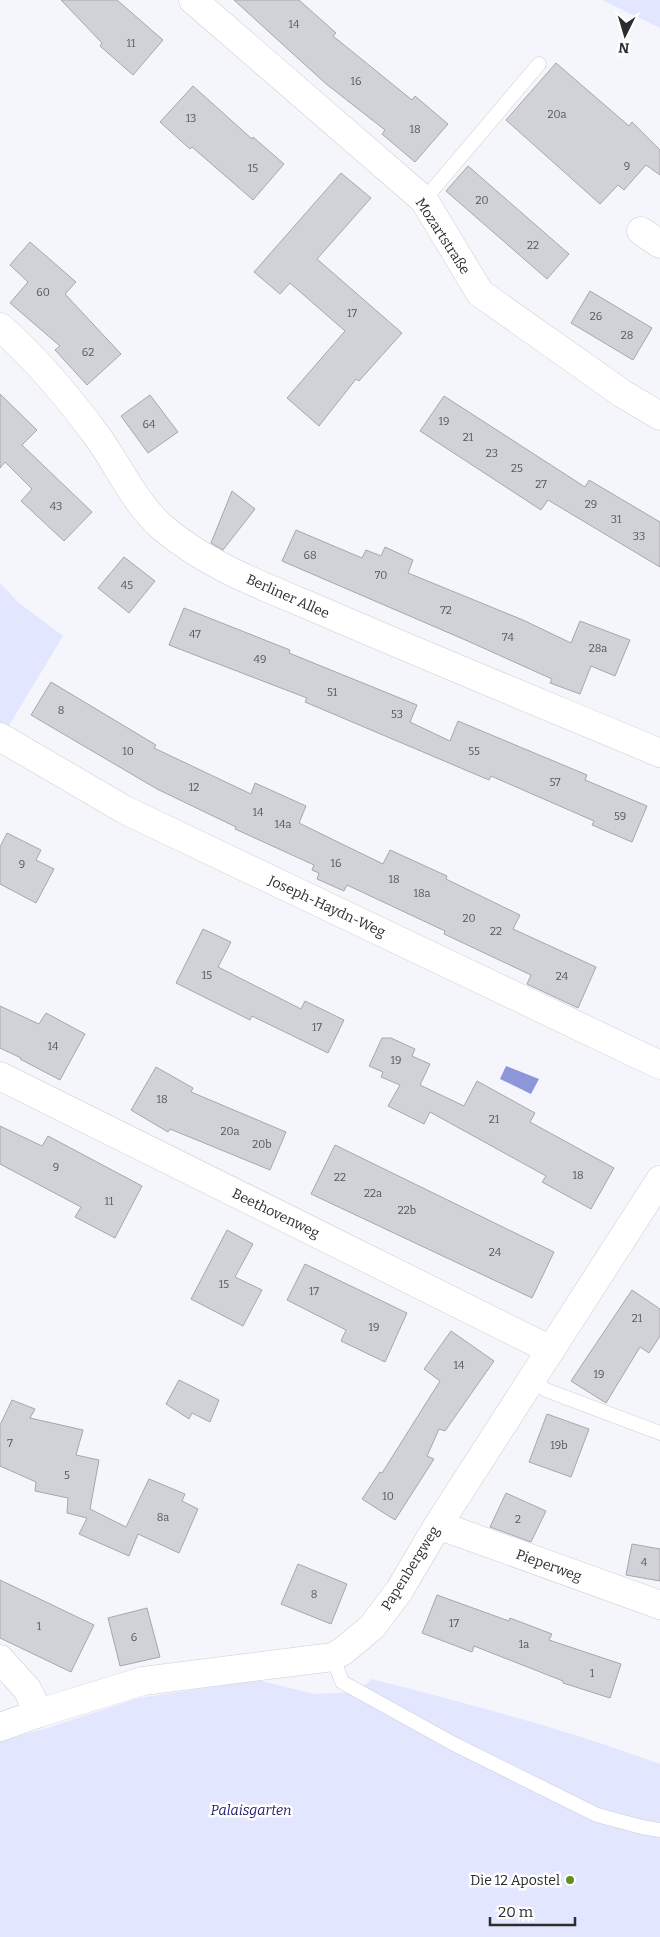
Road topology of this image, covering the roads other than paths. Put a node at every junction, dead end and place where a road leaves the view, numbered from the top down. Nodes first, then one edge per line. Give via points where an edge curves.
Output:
1 (193, 0) edge
2 (539, 64) dead end
3 (424, 200) junction
4 (0, 327) edge
5 (660, 416) edge
6 (0, 737) edge
7 (660, 753) edge
8 (660, 1065) edge
9 (0, 1076) edge
10 (660, 1180) edge
11 (551, 1350) junction
12 (531, 1380) junction
13 (660, 1433) edge
14 (438, 1525) junction
15 (660, 1605) edge
16 (333, 1657) junction
17 (0, 1660) edge
18 (39, 1713) junction
19 (0, 1727) edge
20 (660, 1830) edge

1 - 3 street, Mozartstraße
2 - 3 lane
3 - 5 street, Mozartstraße via 480,293 623,394
4 - 7 street, Berliner Allee via 14,338 97,436 140,504 186,546 231,571
6 - 8 street, Joseph-Haydn-Weg via 125,810
9 - 11 street, Beethovenweg
10 - 11 street, Papenbergweg
11 - 12 street, Papenbergweg
12 - 13 lane via 546,1390
12 - 14 street, Papenbergweg
14 - 15 street, Pieperweg
14 - 16 street, Papenbergweg via 399,1591 372,1627
16 - 18 street, Papenbergweg via 143,1681
16 - 20 lane via 342,1682 454,1744 597,1815
17 - 18 street via 27,1689
18 - 19 street, Papenbergweg

